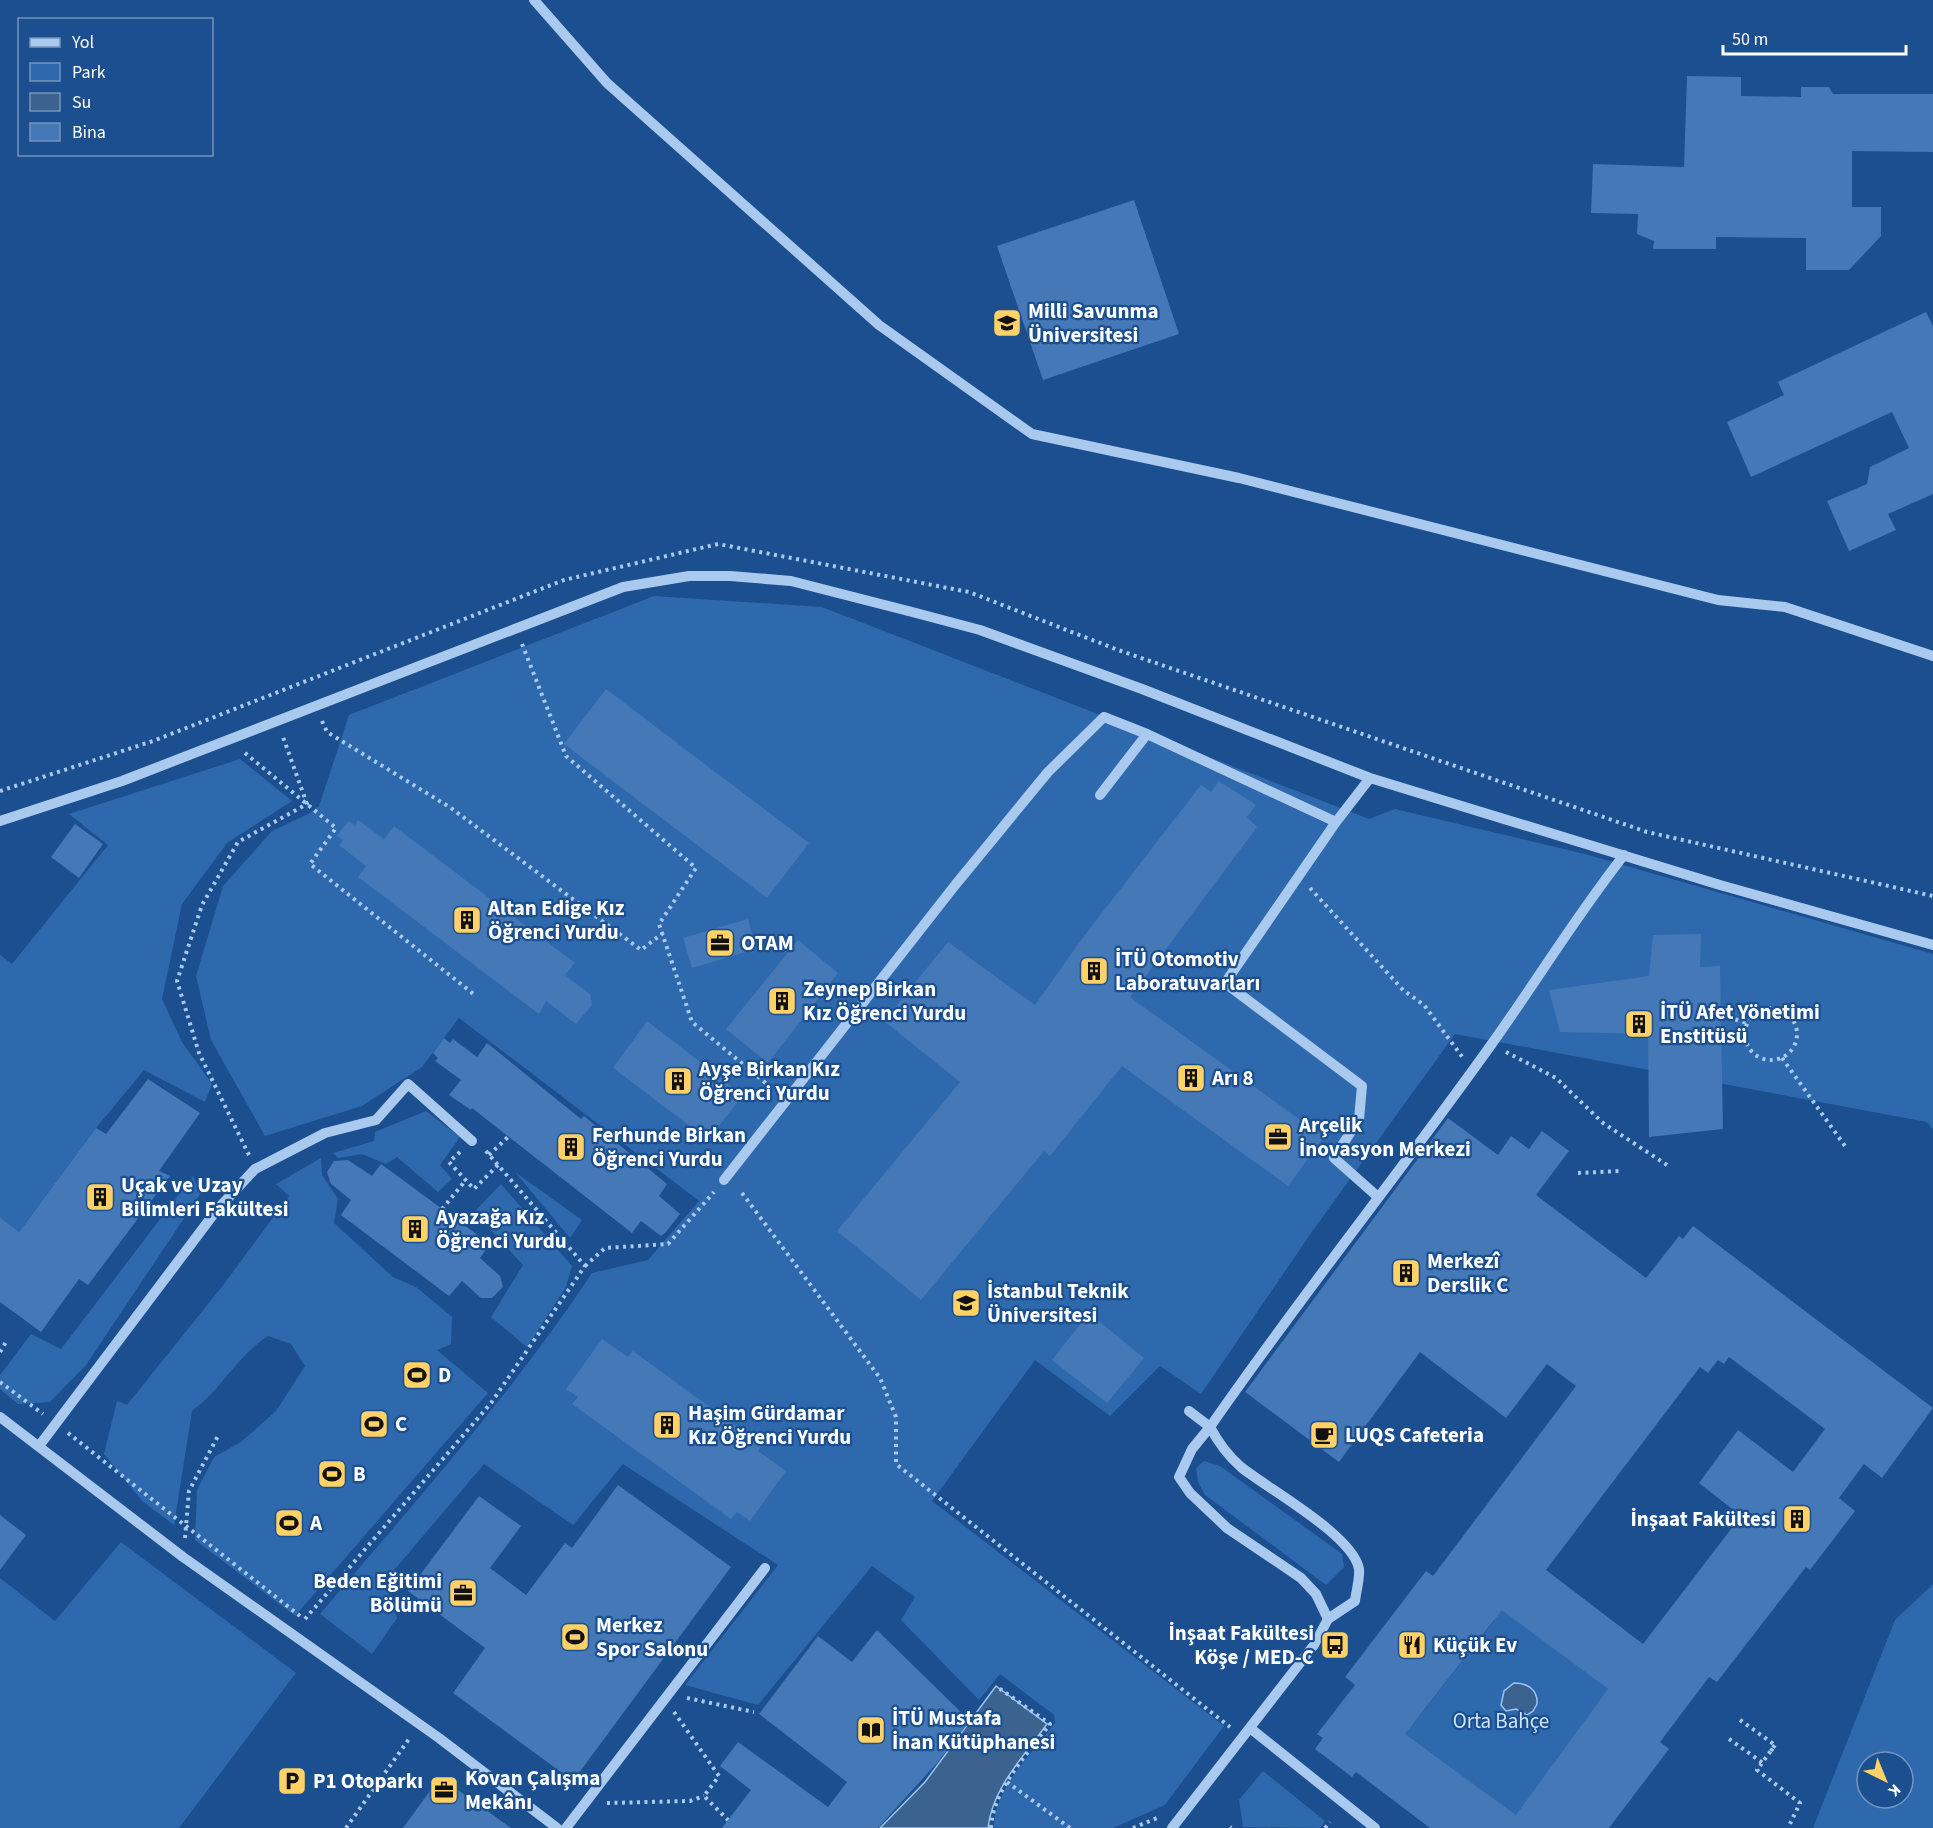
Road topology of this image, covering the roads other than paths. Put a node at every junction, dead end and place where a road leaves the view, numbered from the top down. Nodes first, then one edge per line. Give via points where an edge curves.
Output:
1 (534, 0) edge
2 (1933, 656) edge
3 (1147, 734) junction
4 (1370, 778) junction
5 (1100, 795) dead end
6 (0, 821) edge
7 (1336, 822) junction
8 (1624, 855) junction
9 (1933, 945) edge
10 (472, 1141) road end
11 (724, 1180) road end
12 (1377, 1197) junction
13 (1189, 1411) dead end
14 (0, 1417) edge
15 (1210, 1427) junction
16 (39, 1446) junction
17 (765, 1568) dead end
18 (1328, 1619) junction
19 (1246, 1732) junction
20 (556, 1828) edge
21 (566, 1828) edge
22 (1172, 1828) edge
23 (1375, 1828) edge

1 - 2 street via 607,83 879,325 1032,434 1239,478 1718,600 1785,607
3 - 5 street
3 - 7 street
3 - 11 street via 1104,717 1048,772
4 - 6 street via 980,630 791,581 689,576 623,587 122,781
4 - 7 street
4 - 8 street
7 - 12 street via 1225,982 1362,1086 1359,1119 1334,1158
8 - 9 street
8 - 12 street via 1586,904 1491,1045
10 - 16 street via 408,1084 376,1120 325,1133 255,1168 216,1211
12 - 15 street
13 - 15 street
14 - 16 street
15 - 18 street via 1192,1449 1179,1477 1227,1528 1301,1578 1316,1593
15 - 18 street via 1221,1447 1241,1467 1346,1545 1359,1568 1355,1601
16 - 20 street via 183,1557 439,1738
17 - 21 street
18 - 19 street via 1314,1645
19 - 22 street
19 - 23 street

